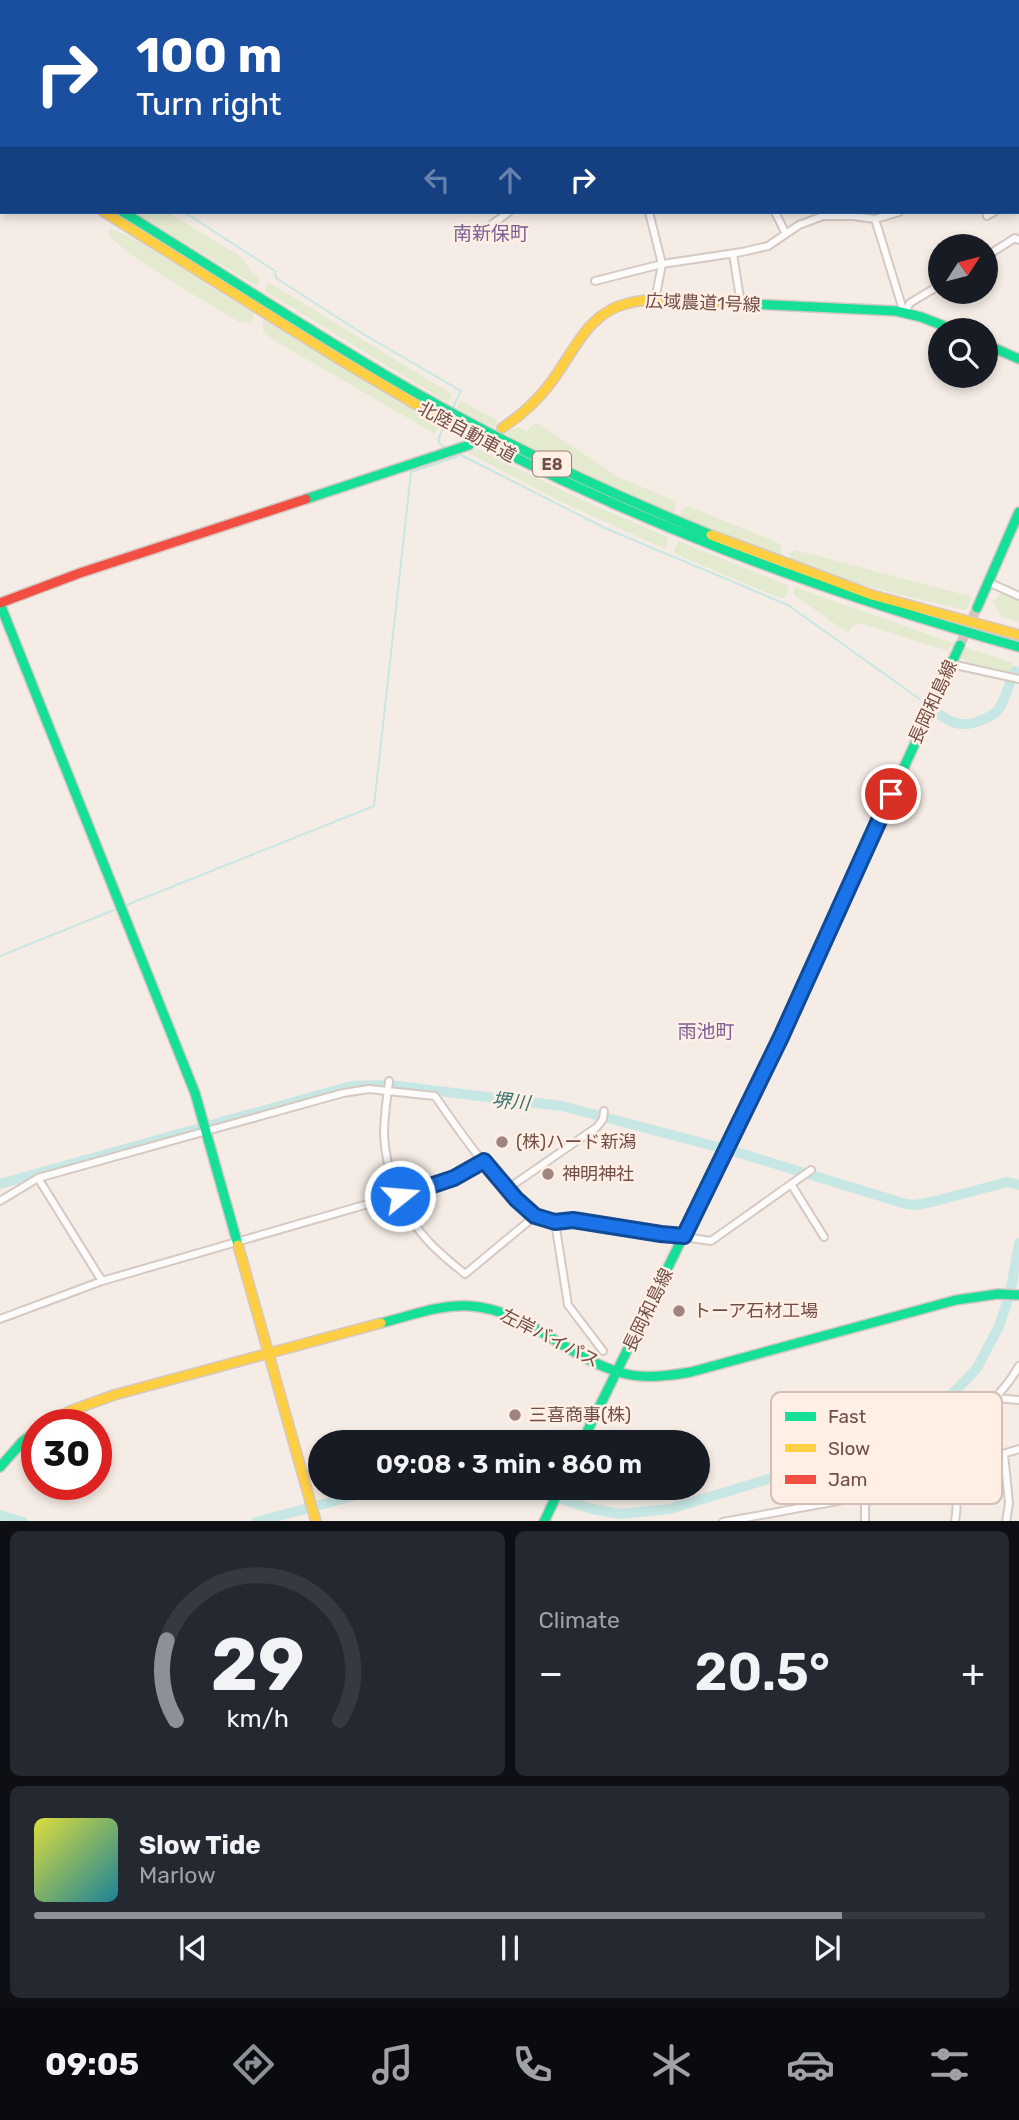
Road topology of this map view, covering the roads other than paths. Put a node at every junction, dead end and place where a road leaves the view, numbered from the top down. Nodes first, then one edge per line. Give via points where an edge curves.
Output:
1 (107, 214) edge
2 (126, 214) edge
3 (506, 214) edge
4 (650, 214) edge
5 (776, 214) edge
6 (852, 214) edge
7 (893, 214) edge
8 (875, 219) junction
9 (491, 225) dead end
10 (786, 234) junction
11 (1019, 240) edge
12 (998, 249) edge
13 (733, 254) junction
14 (662, 264) junction
15 (595, 281) dead end
16 (928, 292) edge
17 (655, 300) junction
18 (741, 304) junction
19 (904, 313) junction
20 (928, 320) edge
21 (998, 350) edge
22 (1019, 359) edge
23 (502, 428) dead end
24 (469, 445) dead end
25 (1019, 512) edge
26 (988, 582) junction
27 (1019, 596) edge
28 (0, 603) edge
29 (977, 608) tunnel mouth
30 (1019, 635) edge
31 (960, 645) tunnel mouth
32 (1019, 646) edge
33 (951, 664) junction
34 (1019, 679) edge
35 (389, 1081) dead end
36 (388, 1091) junction
37 (604, 1111) dead end
38 (205, 1131) junction
39 (484, 1161) junction
40 (811, 1170) dead end
41 (38, 1178) junction
42 (791, 1184) junction
43 (507, 1189) junction
44 (400, 1196) junction
45 (0, 1201) edge
46 (535, 1216) junction
47 (555, 1222) junction
48 (684, 1236) junction
49 (824, 1237) dead end
50 (238, 1240) junction
51 (102, 1281) junction
52 (1019, 1295) edge
53 (0, 1319) edge
54 (603, 1351) dead end
55 (269, 1353) junction
56 (1019, 1367) edge
57 (617, 1372) junction
58 (1000, 1392) edge
59 (76, 1409) edge
60 (588, 1430) edge
61 (21, 1443) edge
62 (1019, 1450) edge
63 (1004, 1454) joint
64 (0, 1467) edge
65 (554, 1500) edge
66 (820, 1504) edge
67 (315, 1518) edge
68 (544, 1521) edge
69 (723, 1521) edge
70 (1006, 1521) edge

1 - 32 main road, 北陸自動車道 / E8 via 407,400 568,485 790,578
2 - 30 main road, 北陸自動車道 / E8 via 429,400 576,476 852,588
3 - 9 street
4 - 14 street
5 - 10 street
6 - 8 street
6 - 10 street via 823,216
7 - 8 street
8 - 19 street
10 - 13 street via 768,246
11 - 12 street
13 - 14 street
13 - 18 street
14 - 15 street
14 - 17 street
16 - 19 street
17 - 18 main road, 広域農道1号線
17 - 23 main road, 広域農道1号線 via 625,303 600,314 540,397
18 - 19 main road, 広域農道1号線
19 - 20 main road, 広域農道1号線
21 - 22 main road
24 - 28 main road
25 - 26 main road
26 - 27 street
26 - 29 main road
28 - 38 main road via 195,1093
31 - 33 main road, 長岡和島線
33 - 34 street
33 - 48 main road, 長岡和島線 via 781,1037
35 - 36 street
36 - 38 street via 352,1090
36 - 39 street via 435,1096
36 - 44 street via 384,1134
37 - 43 street via 597,1127
38 - 41 street
38 - 50 main road
39 - 43 street
39 - 44 street via 454,1178
40 - 42 street
41 - 45 street
41 - 51 street
42 - 48 street via 716,1239
42 - 49 street
43 - 46 street
44 - 46 street via 426,1239 465,1274
44 - 50 street
46 - 47 street
47 - 48 street via 573,1220
47 - 54 street via 568,1305
48 - 57 main road, 長岡和島線
50 - 51 street
50 - 55 main road
51 - 53 street
52 - 57 main road, 左岸バイパス via 956,1300 691,1372 655,1376
55 - 57 main road, 左岸バイパス via 427,1310 474,1306 515,1316
55 - 59 main road, 左岸バイパス
55 - 67 main road
56 - 58 street
57 - 60 main road, 長岡和島線
61 - 64 main road
62 - 63 street
63 - 70 street via 1009,1503
65 - 68 main road
66 - 69 street

